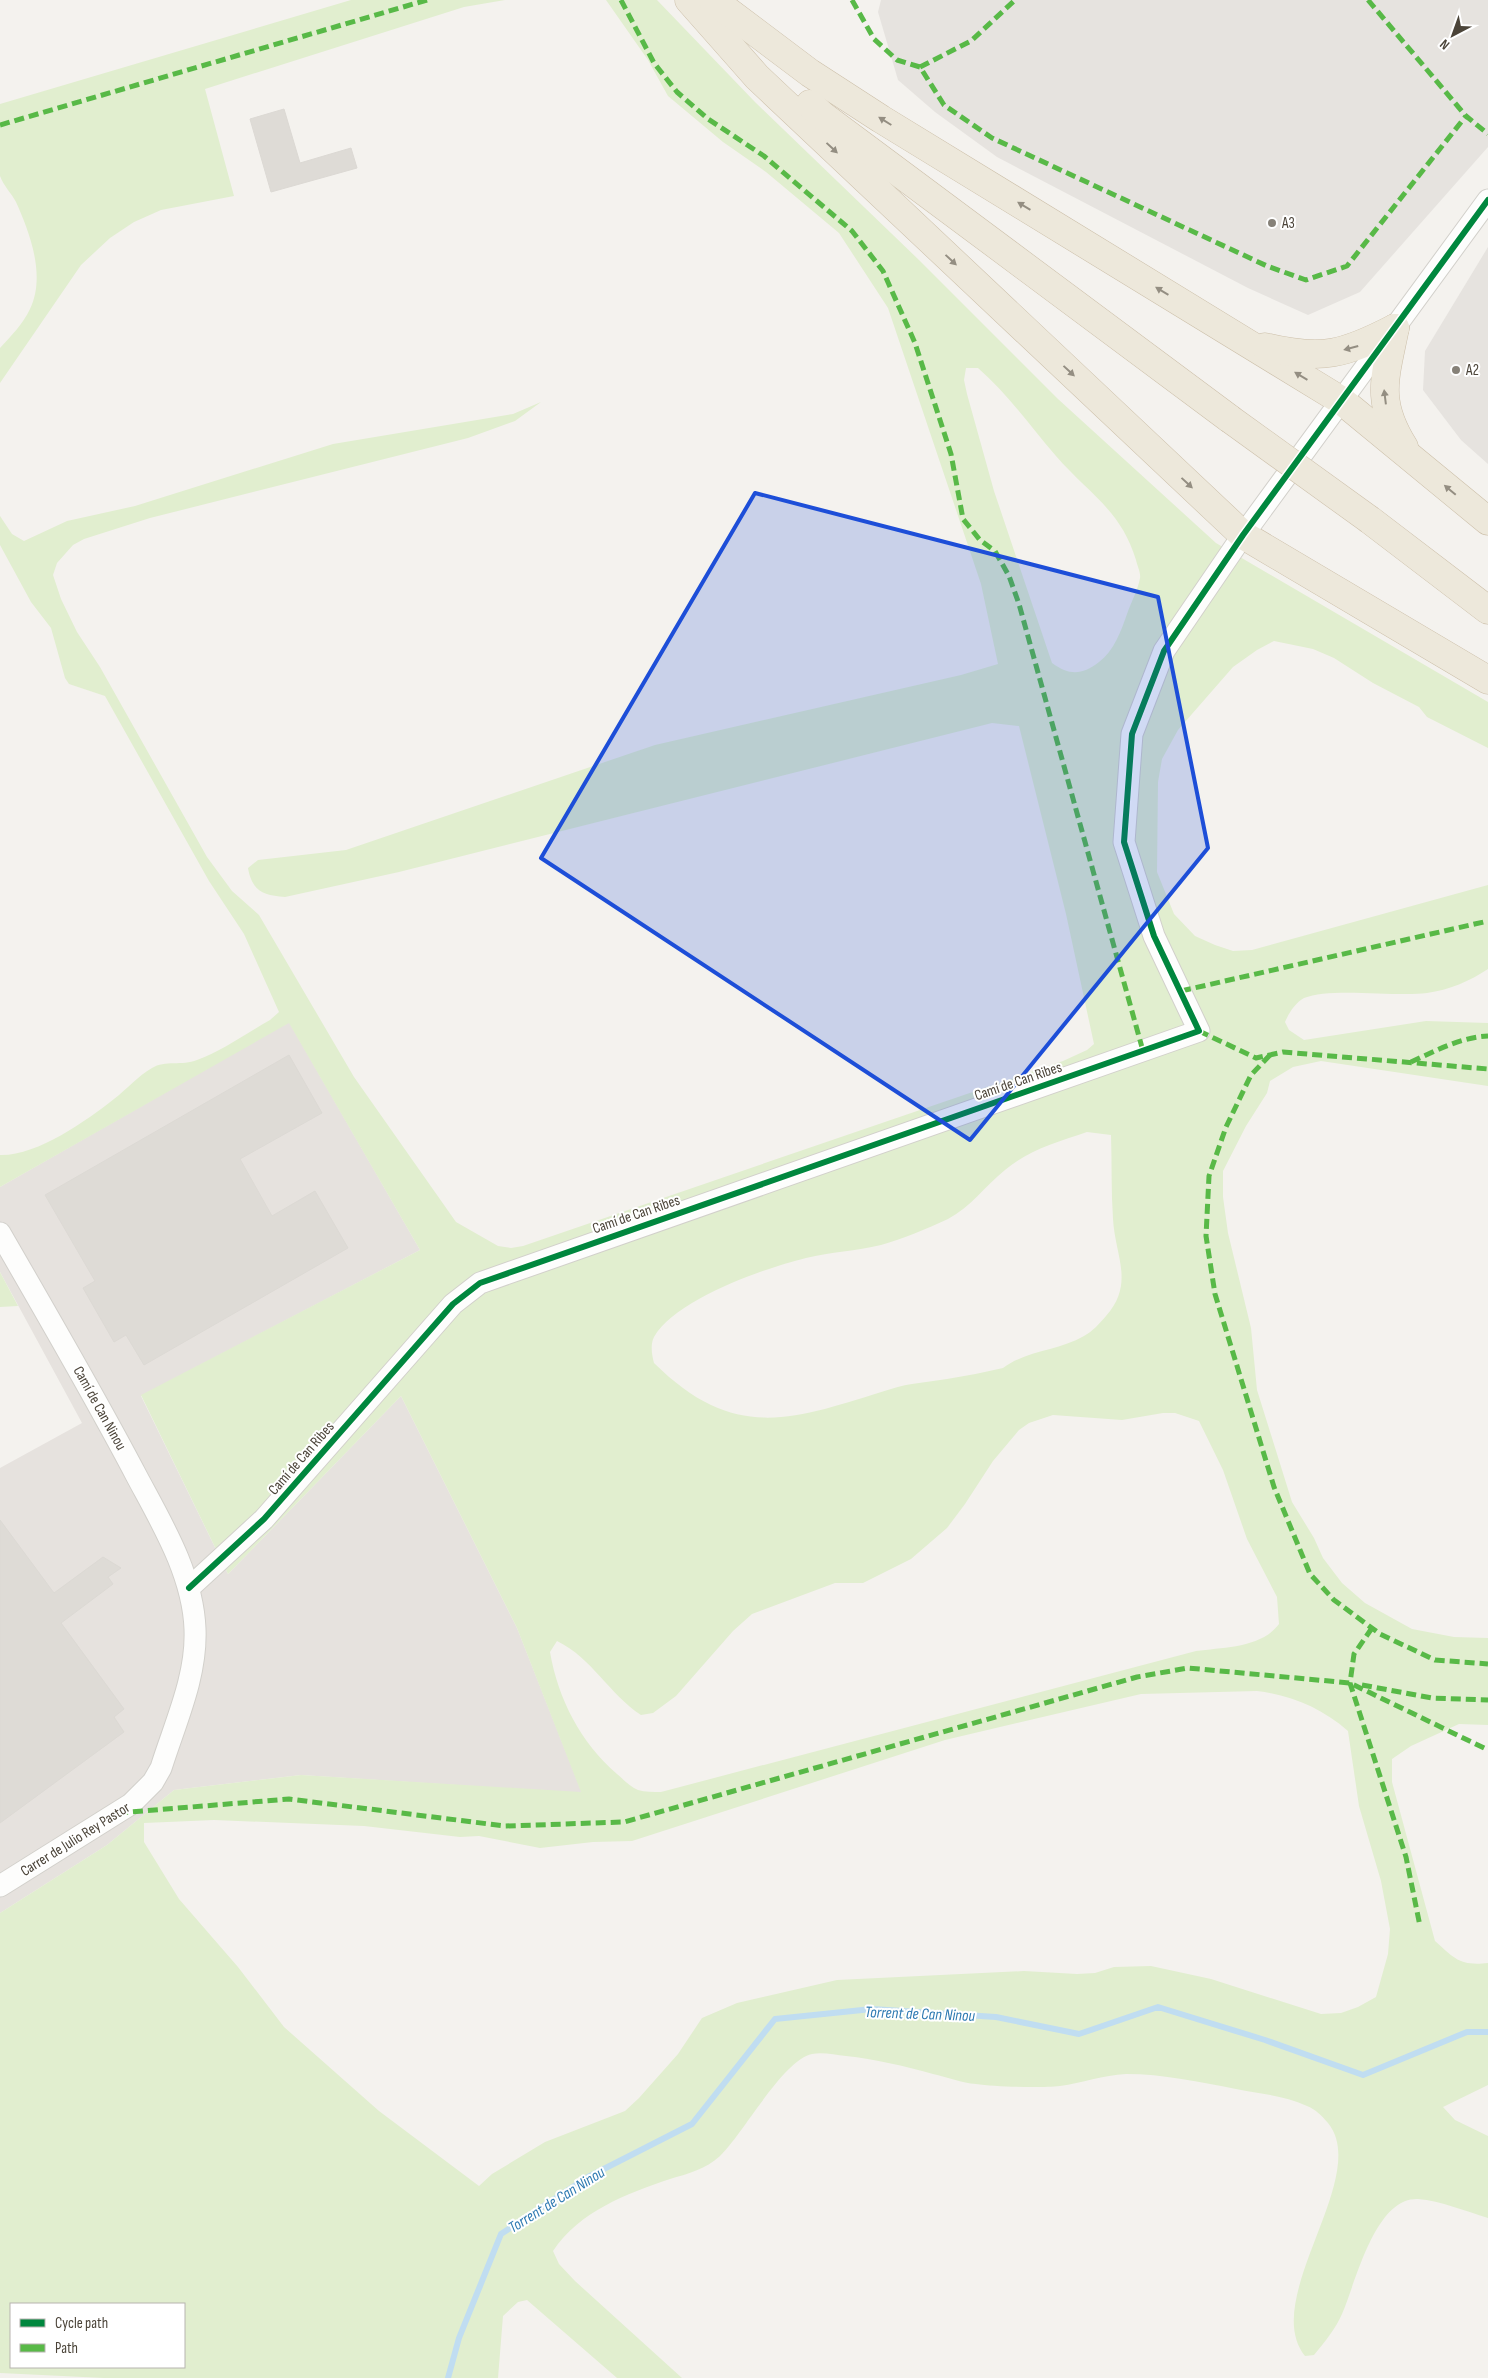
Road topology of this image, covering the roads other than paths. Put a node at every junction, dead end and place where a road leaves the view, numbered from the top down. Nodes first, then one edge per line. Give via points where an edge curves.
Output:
1 (689, 0) edge
2 (699, 0) edge
3 (713, 0) edge
4 (1488, 200) edge
5 (1395, 328) junction
6 (1245, 341) junction
7 (1342, 401) junction
8 (1410, 457) junction
9 (1488, 521) edge
10 (1243, 535) junction
11 (1488, 610) edge
12 (1488, 680) edge
13 (0, 1233) edge
14 (189, 1588) junction
15 (0, 1886) edge

1 -> 10 highway via 757,77
2 - 11 highway, bridge via 823,116
6 -> 3 highway via 873,114 810,73
4 - 5 street
5 -> 6 highway via 1360,346 1327,355 1288,353
5 - 7 street
8 -> 5 highway via 1386,409 1383,385
7 -> 6 highway
7 - 8 highway
7 - 10 street
9 -> 8 highway
10 - 12 highway
10 - 14 street, Camí de Can Ribes via 1164,651 1132,734 1124,842 1154,936 1199,1031 480,1283 453,1304 264,1519
13 - 14 street, Camí de Can Ninou via 109,1422 166,1532
14 - 15 street, Carrer de Julio Rey Pastor via 195,1629 192,1671 161,1768 153,1782 131,1804

